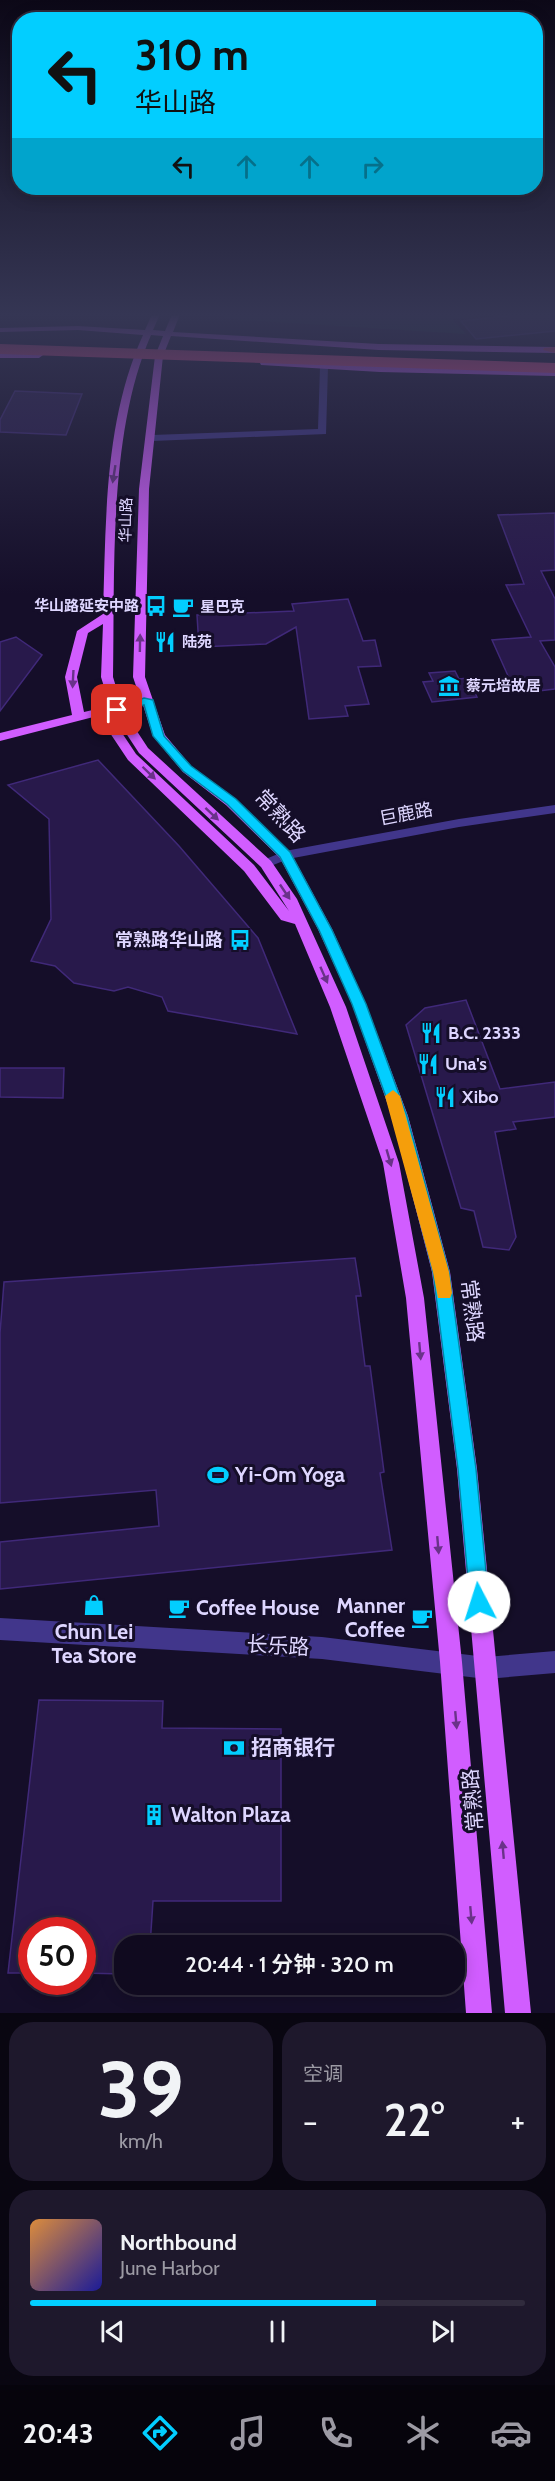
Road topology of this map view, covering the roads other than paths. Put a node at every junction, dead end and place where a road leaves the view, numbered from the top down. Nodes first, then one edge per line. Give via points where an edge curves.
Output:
1 (125, 406) edge
2 (155, 406) edge
3 (323, 406) edge
4 (152, 438) junction
5 (109, 615) junction
6 (148, 700) junction
7 (117, 710) junction
8 (79, 719) junction
9 (0, 737) edge
10 (555, 809) edge
11 (285, 855) junction
12 (266, 864) junction
13 (301, 921) junction
14 (0, 1629) edge
15 (451, 1662) junction
16 (555, 1662) edge
17 (486, 1668) junction
18 (480, 2013) edge
19 (518, 2013) edge

1 -> 5 main road, 华山路 via 112,490
2 - 4 main road, 华山路
3 - 4 street via 323,432
6 -> 4 main road, 华山路 via 139,677 144,489
5 - 7 main road, 华山路 via 107,677
5 -> 8 main road via 83,631 71,677
6 - 7 main road
6 - 11 main road, 常熟路 via 159,736 187,769 231,801
7 - 8 main road
7 -> 12 main road, 常熟路 via 142,750
7 -> 13 main road via 110,723 132,757 249,868 286,917
8 - 9 main road
10 - 11 street, 巨鹿路
11 - 12 street, 巨鹿路
11 - 17 main road, 常熟路 via 359,1004 400,1116 441,1272 467,1469
12 -> 13 main road, 常熟路
13 -> 15 main road, 常熟路 via 338,1007 390,1163 414,1298
14 - 15 street, 长乐路 via 322,1648
15 - 17 street, 长乐路
15 -> 18 main road, 常熟路
16 - 17 street, 长乐路
19 -> 17 main road, 常熟路

